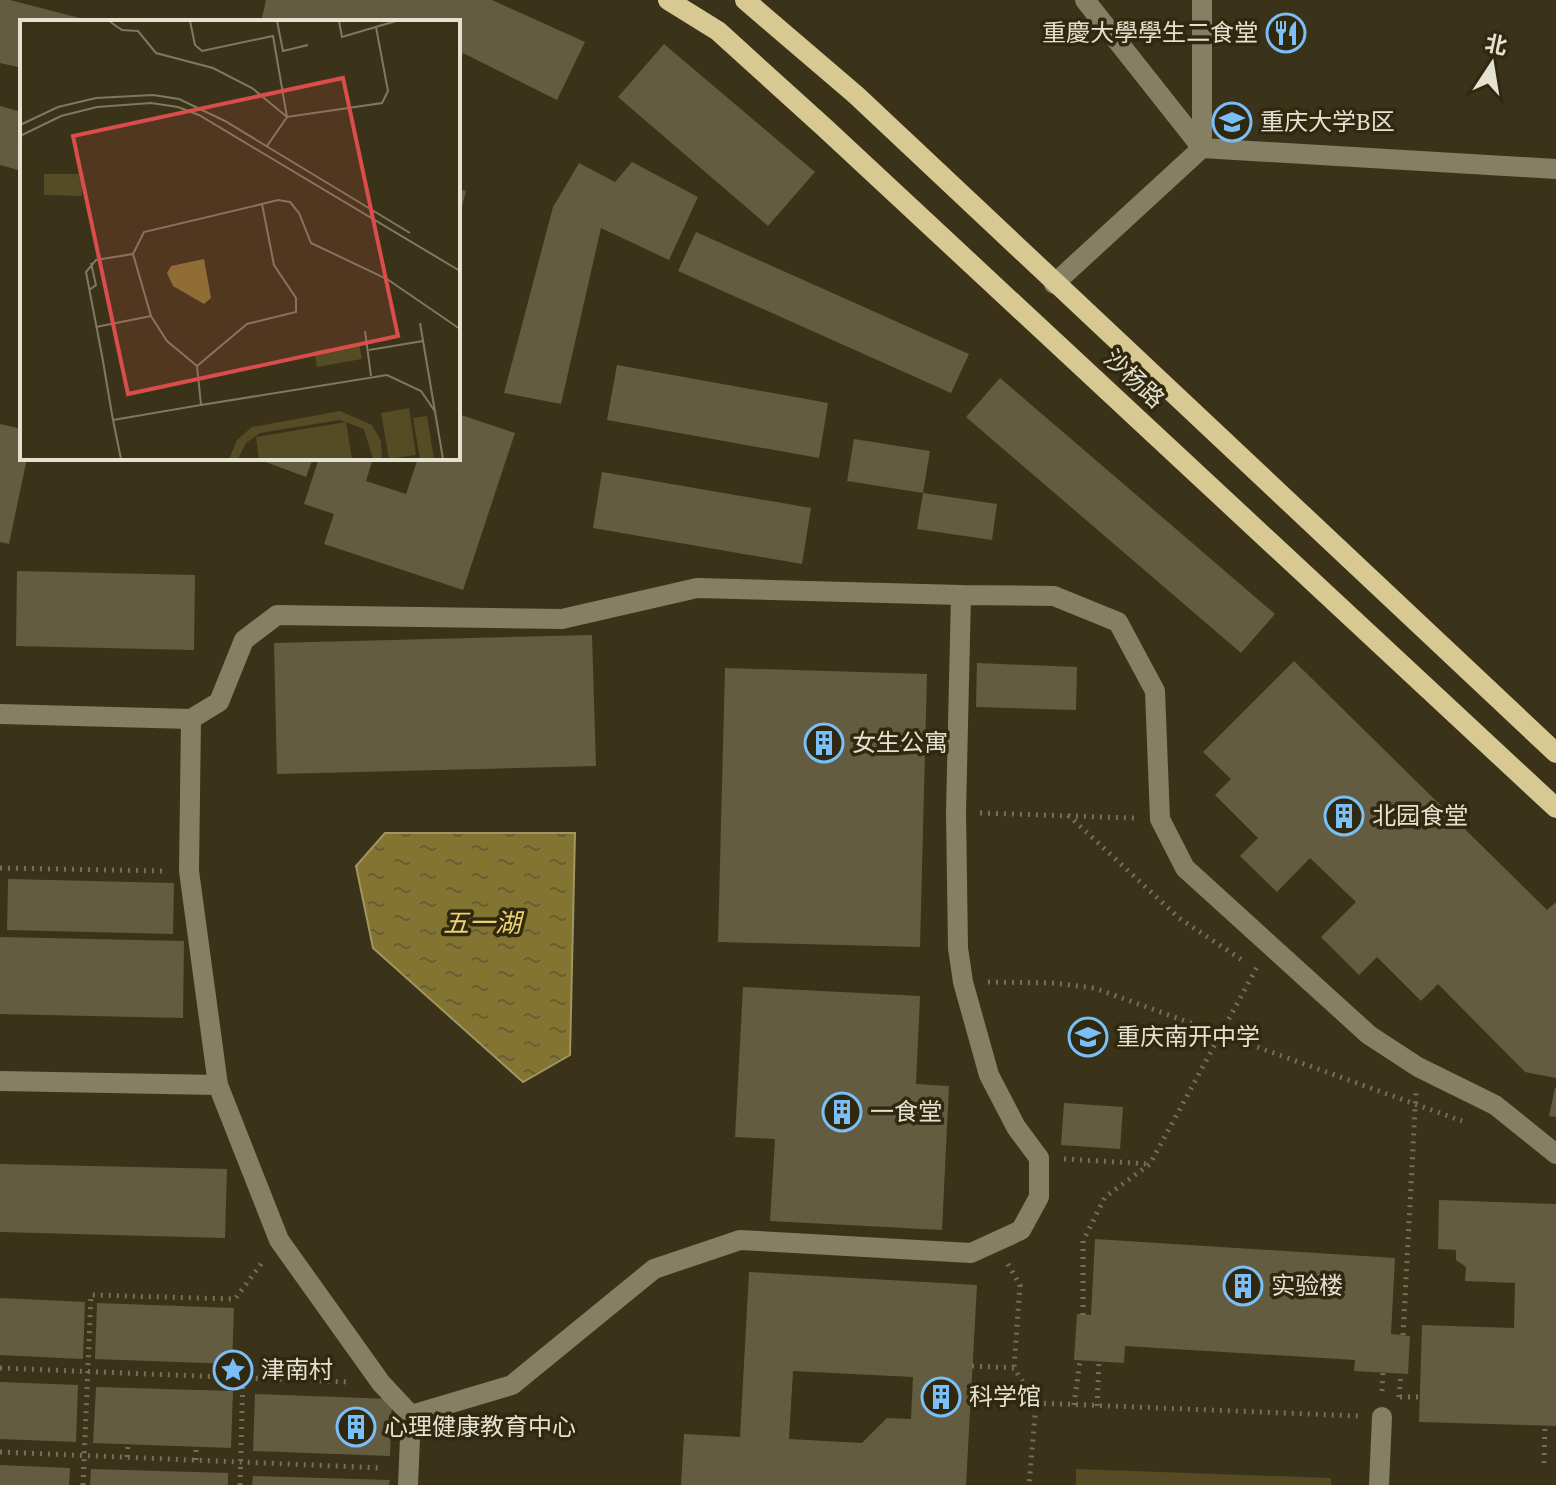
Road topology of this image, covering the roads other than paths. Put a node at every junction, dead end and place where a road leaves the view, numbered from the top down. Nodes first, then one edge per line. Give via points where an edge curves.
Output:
1 (668, 0) edge
2 (745, 0) edge
3 (1085, 0) edge
4 (1202, 0) edge
5 (1202, 148) junction
6 (1556, 169) edge
7 (1054, 284) junction
8 (961, 595) junction
9 (0, 714) edge
10 (191, 719) junction
11 (1556, 753) edge
12 (1556, 808) edge
13 (0, 1081) edge
14 (218, 1085) junction
15 (1556, 1154) edge
16 (411, 1415) junction
17 (1382, 1417) road end
18 (409, 1477) edge
19 (1379, 1485) edge

1 - 12 main road, 沙杨路 via 718,31 825,128
2 - 7 main road, 沙杨路 via 856,95
3 - 5 street
4 - 5 street
5 - 6 street
5 - 7 street
7 - 11 main road, 沙杨路
8 - 10 street via 697,588 562,619 277,615 244,640 219,702
8 - 15 street via 1054,596 1118,622 1155,691 1160,819 1185,868 1369,1035 1418,1067 1495,1105
8 - 16 street via 958,948 989,1075 1039,1158 1039,1197 1021,1230 971,1253 740,1240 654,1269 512,1385
9 - 10 street
10 - 14 street via 189,871
13 - 14 street
14 - 16 street via 279,1240 381,1383
16 - 18 street
17 - 19 street

